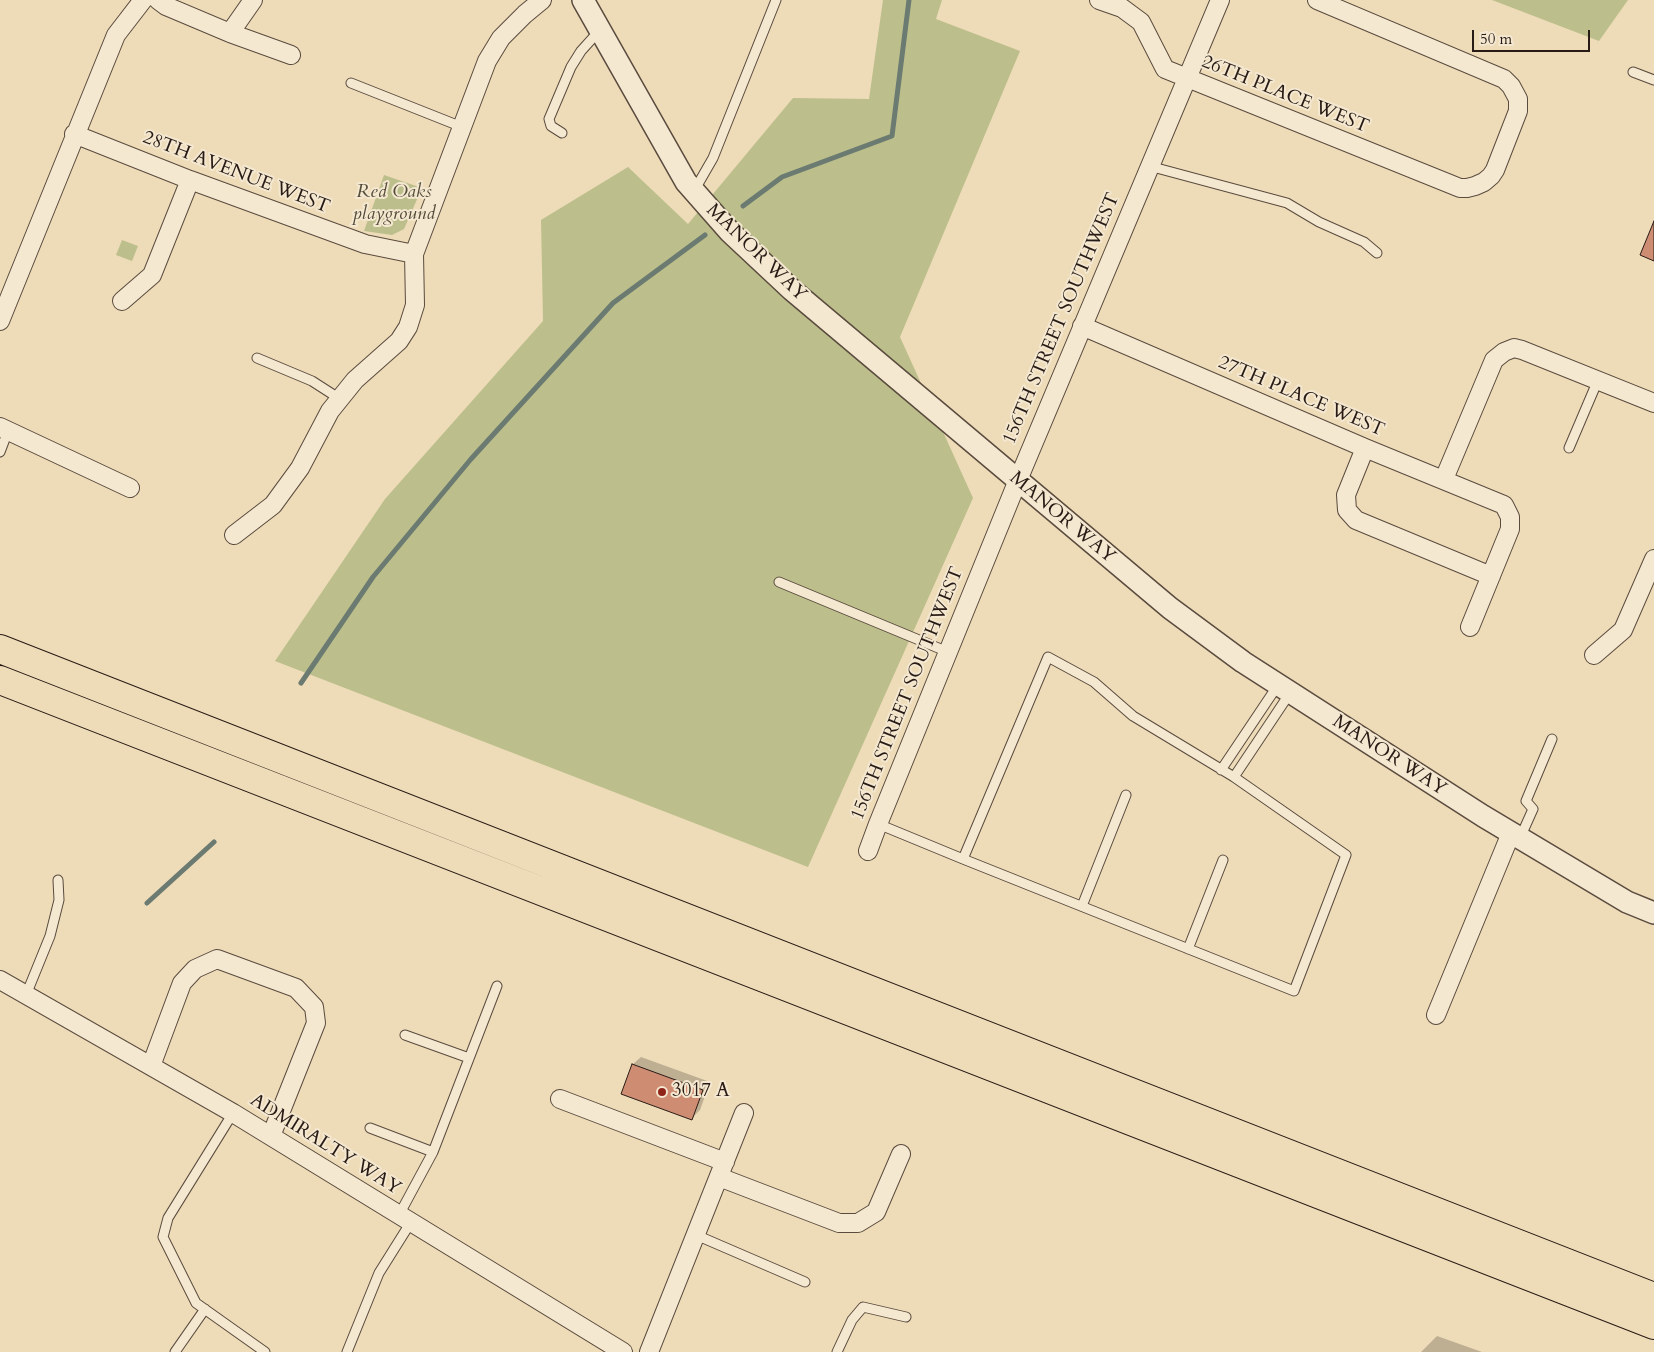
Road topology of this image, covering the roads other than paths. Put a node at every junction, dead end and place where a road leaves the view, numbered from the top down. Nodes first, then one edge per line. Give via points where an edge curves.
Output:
1 (143, 0) edge
2 (158, 0) edge
3 (253, 0) edge
4 (542, 0) edge
5 (583, 0) edge
6 (776, 0) edge
7 (1099, 0) edge
8 (1220, 0) edge
9 (1317, 0) edge
10 (1123, 4) edge
11 (600, 30) junction
12 (230, 33) junction
13 (291, 55) dead end
14 (1633, 72) dead end
15 (1186, 78) junction
16 (1654, 80) edge
17 (351, 83) dead end
18 (462, 127) junction
19 (74, 134) junction
20 (562, 134) dead end
21 (1149, 166) junction
22 (190, 180) junction
23 (694, 191) junction
24 (1377, 253) dead end
25 (414, 254) junction
26 (122, 301) dead end
27 (0, 321) edge
28 (1082, 326) junction
29 (257, 358) dead end
30 (1598, 380) junction
31 (340, 399) junction
32 (1654, 403) edge
33 (4, 429) edge
34 (1365, 448) junction
35 (1569, 448) dead end
36 (0, 452) edge
37 (1444, 479) junction
38 (1018, 480) junction
39 (130, 488) dead end
40 (234, 535) dead end
41 (1654, 559) edge
42 (1491, 576) junction
43 (779, 582) dead end
44 (1470, 627) dead end
45 (0, 649) edge
46 (948, 652) junction
47 (1594, 655) dead end
48 (0, 680) edge
49 (1284, 689) junction
50 (1552, 739) dead end
51 (1221, 770) junction
52 (1234, 777) junction
53 (1126, 794) dead end
54 (878, 824) junction
55 (1515, 836) junction
56 (868, 851) dead end
57 (963, 859) junction
58 (1223, 860) dead end
59 (58, 880) dead end
60 (1082, 906) junction
61 (1654, 913) edge
62 (1188, 949) junction
63 (0, 980) edge
64 (497, 986) dead end
65 (26, 996) junction
66 (1436, 1015) dead end
67 (405, 1035) dead end
68 (469, 1058) junction
69 (151, 1066) junction
70 (560, 1099) dead end
71 (233, 1113) junction
72 (744, 1113) dead end
73 (370, 1128) dead end
74 (271, 1136) junction
75 (433, 1152) junction
76 (901, 1154) dead end
77 (722, 1170) junction
78 (405, 1219) junction
79 (696, 1235) junction
80 (805, 1282) dead end
81 (1654, 1297) edge
82 (205, 1309) junction
83 (906, 1317) dead end
84 (1654, 1325) edge
85 (175, 1352) edge
86 (265, 1352) edge
87 (347, 1352) edge
88 (623, 1352) edge
89 (649, 1352) edge
90 (837, 1352) edge

1 - 19 street via 116,35
2 - 12 street
3 - 12 street
4 - 18 street via 501,38 487,61
5 - 11 street, MANOR WAY
6 - 23 lane via 713,158
7 - 10 street, 26TH PLACE WEST
8 - 15 street, 156TH STREET SOUTHWEST
9 - 15 street, 26TH PLACE WEST via 1504,79 1511,86 1518,99 1518,111 1495,170 1484,182 1460,188
10 - 15 street, 26TH PLACE WEST via 1141,22 1165,69
11 - 20 lane via 580,51 549,119 551,126
11 - 23 street, MANOR WAY via 681,174
12 - 13 street
14 - 16 lane
15 - 21 street, 156TH STREET SOUTHWEST
17 - 18 lane
18 - 25 street
19 - 22 street, 28TH AVENUE WEST
19 - 27 street
21 - 24 lane via 1287,203 1364,242
21 - 28 street, 156TH STREET SOUTHWEST
22 - 25 street, 28TH AVENUE WEST via 365,244
22 - 26 street via 152,275
23 - 38 street, MANOR WAY via 730,232 792,290
25 - 31 street via 415,305 408,327 399,341 355,380
28 - 34 street, 27TH PLACE WEST
28 - 38 street, 156TH STREET SOUTHWEST
29 - 31 lane via 312,381
30 - 32 street
30 - 35 lane
30 - 37 street via 1514,348 1504,352 1494,360
31 - 40 street via 330,411 300,468 273,505
33 - 36 lane
33 - 39 street
34 - 37 street, 27TH PLACE WEST
34 - 42 street via 1346,495 1347,510 1356,520
37 - 42 street, 27TH PLACE WEST via 1504,505 1510,517 1510,528
38 - 46 street, 156TH STREET SOUTHWEST
38 - 49 street, MANOR WAY via 1170,608
41 - 47 street via 1623,630
42 - 44 street
43 - 46 lane
45 - 81 highway
46 - 54 street, 156TH STREET SOUTHWEST
48 - 84 highway
49 - 51 lane
49 - 52 lane
49 - 55 street, MANOR WAY
50 - 55 lane via 1526,801 1533,809
51 - 52 lane
51 - 57 lane via 1134,716 1094,682 1048,657
52 - 62 lane via 1346,855 1294,991
53 - 60 lane
54 - 56 street, 156TH STREET SOUTHWEST
54 - 57 lane
55 - 61 street, MANOR WAY via 1627,902
55 - 66 street
57 - 60 lane
58 - 62 lane
59 - 65 lane via 59,900 50,936
60 - 62 lane
63 - 65 street, ADMIRALTY WAY
64 - 68 lane
65 - 69 street, ADMIRALTY WAY
67 - 68 lane
68 - 75 lane
69 - 71 street, ADMIRALTY WAY
69 - 74 street via 182,983 195,969 217,959 296,988 314,1007 316,1023
70 - 77 street
71 - 74 street, ADMIRALTY WAY
71 - 82 lane via 168,1218 163,1237 196,1303
72 - 77 street
73 - 75 lane
74 - 78 street, ADMIRALTY WAY
75 - 78 lane
76 - 77 street via 876,1212 858,1222 839,1223
77 - 79 street
78 - 87 lane
78 - 88 street, ADMIRALTY WAY
79 - 80 lane
79 - 89 street
82 - 85 lane
82 - 86 lane
83 - 90 lane via 863,1307 852,1320

